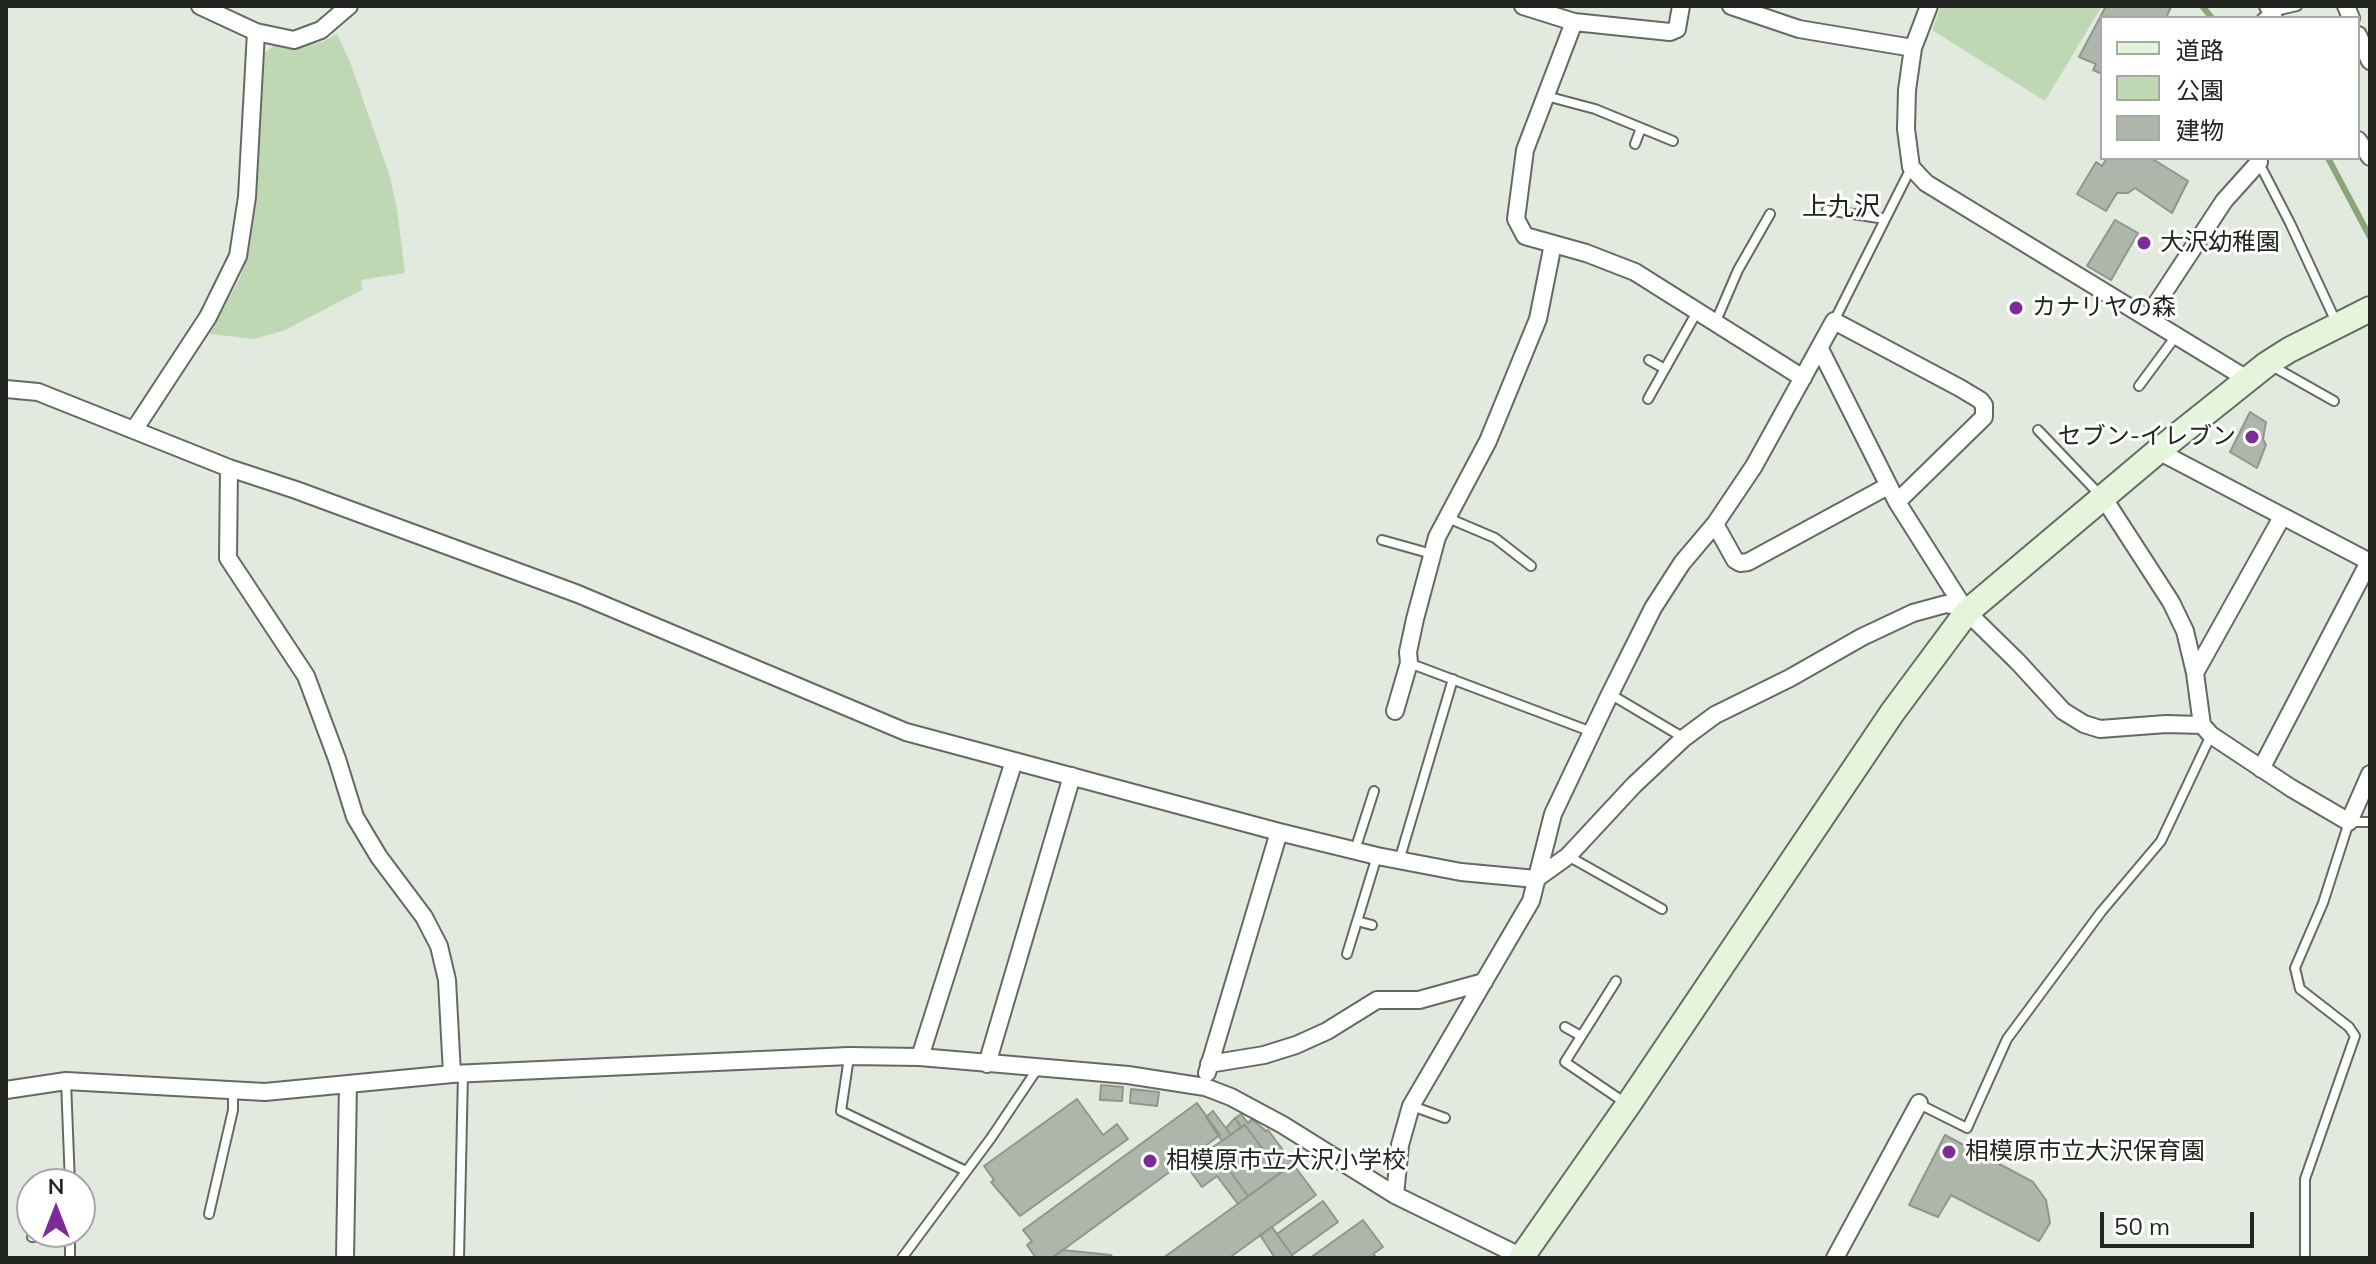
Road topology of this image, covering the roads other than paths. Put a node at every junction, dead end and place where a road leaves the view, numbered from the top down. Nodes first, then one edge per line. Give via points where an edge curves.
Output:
1 (200, 6) edge
2 (349, 6) edge
3 (1523, 6) edge
4 (1681, 6) edge
5 (1731, 6) edge
6 (1929, 6) edge
7 (2297, 6) edge
8 (2269, 13) edge
9 (1566, 16) edge
10 (256, 32) junction
11 (2360, 39) edge
12 (1913, 48) junction
13 (2370, 61) edge
14 (1546, 96) junction
15 (1641, 128) junction
16 (1673, 141) dead end
17 (1635, 144) dead end
18 (2261, 160) edge
19 (1911, 167) junction
20 (1827, 210) dead end
21 (1770, 214) dead end
22 (1885, 219) junction
23 (1553, 244) junction
24 (2370, 309) edge
25 (1698, 310) junction
26 (2147, 318) junction
27 (1716, 321) junction
28 (1834, 321) junction
29 (2337, 324) junction
30 (2176, 336) junction
31 (1820, 349) junction
32 (1649, 360) dead end
33 (2267, 364) junction
34 (1665, 369) junction
35 (1803, 378) junction
36 (2247, 379) junction
37 (2139, 386) dead end
38 (6, 389) edge
39 (1648, 399) dead end
40 (2334, 401) dead end
41 (134, 430) junction
42 (2038, 430) dead end
43 (2158, 451) junction
44 (229, 468) junction
45 (1888, 486) junction
46 (2103, 497) junction
47 (1897, 502) junction
48 (1447, 517) junction
49 (2282, 517) junction
50 (1715, 524) junction
51 (1382, 540) dead end
52 (1432, 554) junction
53 (2370, 562) edge
54 (1531, 566) dead end
55 (1967, 612) junction
56 (1409, 663) junction
57 (2195, 673) junction
58 (1453, 679) junction
59 (1610, 694) junction
60 (1395, 711) dead end
61 (2206, 730) junction
62 (1592, 732) junction
63 (1684, 738) junction
64 (1014, 761) junction
65 (2261, 769) junction
66 (2370, 774) edge
67 (1072, 776) junction
68 (1374, 791) dead end
69 (2349, 822) junction
70 (2370, 822) edge
71 (1279, 832) junction
72 (1355, 851) junction
73 (1377, 856) junction
74 (1568, 856) junction
75 (1399, 861) junction
76 (1536, 879) junction
77 (1662, 909) dead end
78 (1357, 921) junction
79 (1372, 925) dead end
80 (1347, 954) dead end
81 (1616, 981) dead end
82 (1484, 982) junction
83 (1565, 1027) dead end
84 (1581, 1036) junction
85 (849, 1056) junction
86 (920, 1057) junction
87 (987, 1064) junction
88 (1209, 1064) junction
89 (1038, 1068) junction
90 (458, 1074) junction
91 (66, 1081) junction
92 (348, 1084) junction
93 (1205, 1087) junction
94 (6, 1090) edge
95 (233, 1091) junction
96 (1919, 1103) joint
97 (1628, 1105) junction
98 (1411, 1106) junction
99 (1445, 1118) dead end
100 (69, 1168) edge
101 (966, 1171) junction
102 (1395, 1195) junction
103 (209, 1214) dead end
104 (345, 1258) edge
105 (459, 1258) edge
106 (902, 1258) edge
107 (1522, 1258) edge
108 (1835, 1258) edge
109 (2305, 1258) edge

1 - 10 street
2 - 10 street via 321,30 294,40
3 - 9 street
4 - 9 street via 1674,32
5 - 12 street via 1813,33
6 - 12 street
7 - 8 lane
9 - 14 street
10 - 41 street via 247,197 238,256 208,317
11 - 13 street
12 - 19 street via 1906,129
14 - 15 lane
14 - 23 street via 1525,150 1516,219 1525,236
15 - 16 lane
15 - 17 lane
18 - 26 street via 2224,201
18 - 29 lane
19 - 22 lane
19 - 26 street via 1926,183
20 - 22 lane
21 - 27 lane
22 - 28 lane
23 - 25 street via 1635,272
23 - 48 street via 1538,319 1488,441
24 - 29 street
25 - 27 street
25 - 34 lane
26 - 30 street
27 - 35 street
28 - 31 street
28 - 47 street via 1984,405 1984,417
29 - 33 street
30 - 36 street
30 - 37 lane
31 - 35 street
31 - 45 street
32 - 34 lane
33 - 36 street
33 - 40 lane
34 - 39 lane
35 - 50 street
36 - 43 street
38 - 41 street via 38,392
41 - 44 street
42 - 46 lane
43 - 46 street
43 - 49 street
44 - 64 street via 578,594 906,732
44 - 90 street via 228,558 306,676 355,817 439,946
45 - 47 street
45 - 50 street via 1748,562 1735,560
46 - 55 street
46 - 57 street via 2171,602
47 - 55 street
48 - 52 street
48 - 54 lane via 1495,538
49 - 53 street
49 - 57 street
50 - 59 street via 1653,608
51 - 52 lane
52 - 56 street
53 - 65 street
55 - 61 street via 2063,711 2084,724 2100,729 2166,724
55 - 63 street via 1946,604 1913,613 1715,715
55 - 97 street via 1892,713
56 - 58 lane
56 - 60 street
57 - 61 street
58 - 62 lane
58 - 75 lane
59 - 62 street
59 - 63 lane
61 - 65 street
61 - 96 lane via 2161,841 2007,1039 1967,1128
62 - 76 street via 1553,814
63 - 74 street
64 - 67 street
64 - 86 street
65 - 69 street
66 - 69 street
67 - 71 street
67 - 87 street
68 - 72 lane
69 - 70 lane
69 - 109 lane via 2295,968 2300,989 2355,1036 2305,1179
71 - 72 street
71 - 88 street
72 - 73 street
73 - 75 street
73 - 78 lane
74 - 76 street
74 - 77 lane
75 - 76 street
76 - 82 street via 1531,901
78 - 79 lane
78 - 80 lane
81 - 84 lane
82 - 88 street via 1419,1000 1377,1000 1296,1045
82 - 98 street
83 - 84 lane
84 - 97 lane via 1565,1062
85 - 86 street
85 - 90 street
85 - 101 lane via 841,1111
86 - 87 street
87 - 89 street
88 - 93 street
89 - 93 street
89 - 101 lane
90 - 92 street
90 - 105 lane
91 - 94 street
91 - 95 street
91 - 100 lane
92 - 95 street
92 - 104 street
93 - 102 street via 1283,1125
95 - 103 lane
96 - 108 street
97 - 107 street
98 - 99 lane
98 - 102 street
101 - 106 lane
102 - 107 street

